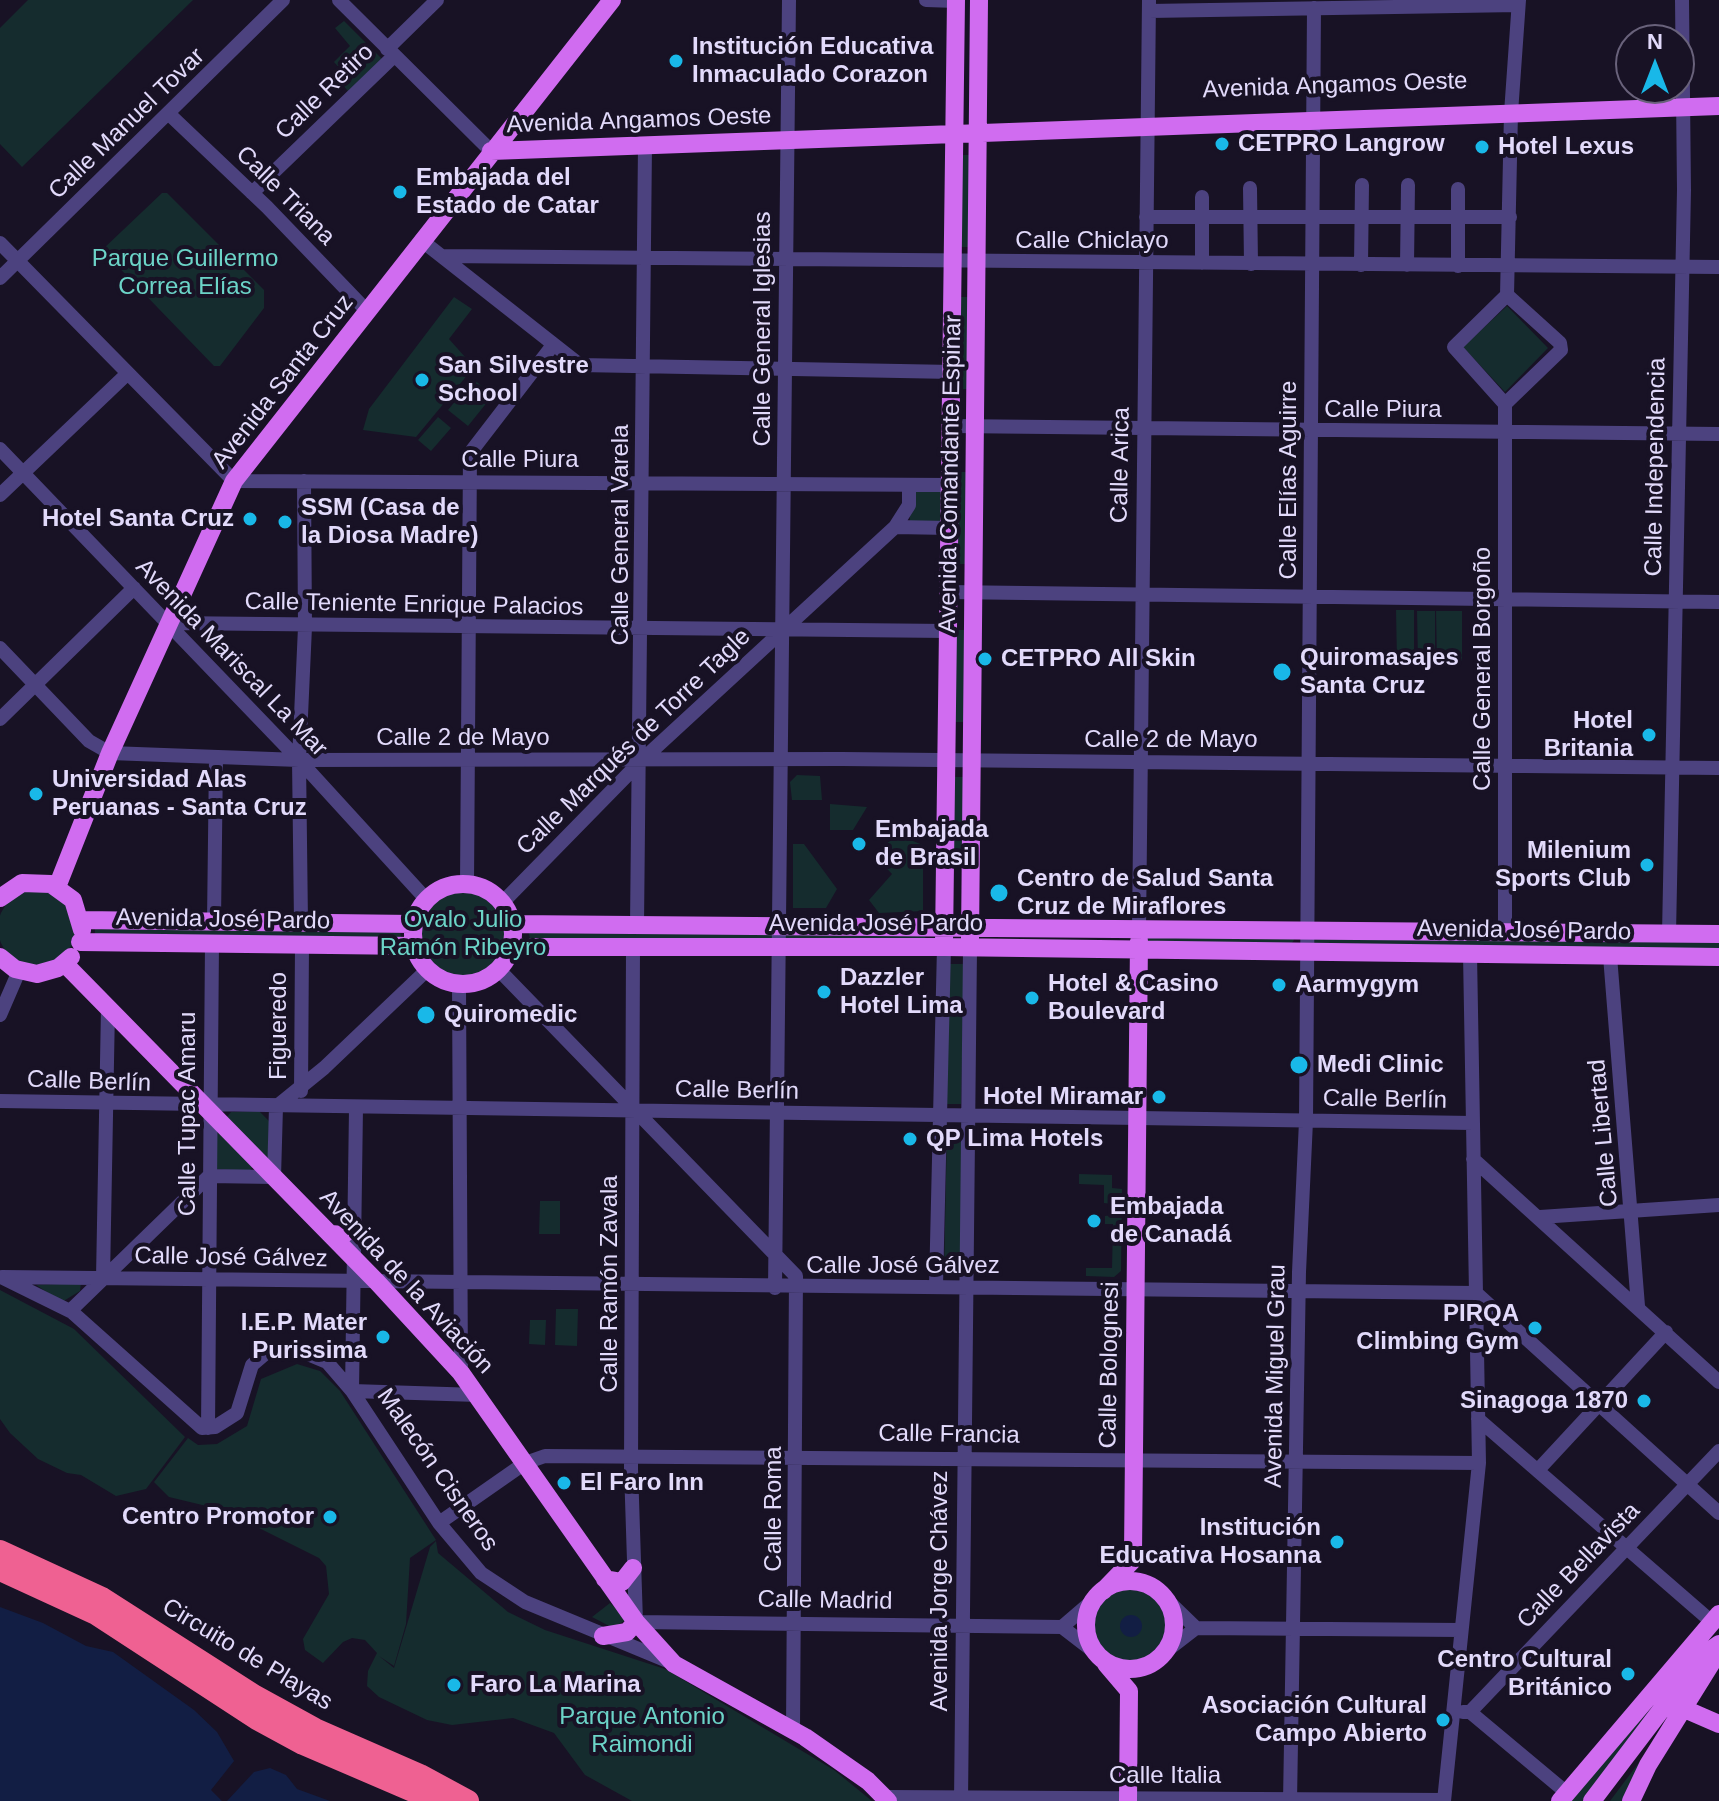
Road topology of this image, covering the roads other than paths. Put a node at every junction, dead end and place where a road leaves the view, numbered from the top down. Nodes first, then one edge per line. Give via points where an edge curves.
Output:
1 (283, 0) edge
2 (339, 0) edge
3 (437, 0) edge
4 (612, 0) edge
5 (789, 0) edge
6 (926, 0) edge
7 (956, 0) edge
8 (979, 0) edge
9 (1281, 0) edge
10 (1682, 0) edge
11 (1518, 2) edge
12 (1342, 4) edge
13 (1149, 6) edge
14 (1314, 8) junction
15 (1294, 9) junction
16 (1682, 24) edge
17 (391, 53) junction
18 (1719, 95) edge
19 (1695, 100) edge
20 (1695, 103) edge
21 (1626, 104) edge
22 (1683, 104) edge
23 (1719, 106) edge
24 (1512, 108) junction
25 (169, 114) junction
26 (1312, 116) junction
27 (1146, 123) junction
28 (978, 130) junction
29 (954, 132) junction
30 (788, 139) junction
31 (645, 145) junction
32 (491, 151) junction
33 (1362, 185) dead end
34 (1408, 185) dead end
35 (1250, 188) dead end
36 (1458, 189) dead end
37 (252, 193) junction
38 (1202, 197) dead end
39 (1146, 217) junction
40 (1202, 217) junction
41 (1251, 217) junction
42 (1312, 217) junction
43 (1362, 217) junction
44 (1407, 217) junction
45 (1458, 217) junction
46 (1510, 217) junction
47 (421, 240) junction
48 (0, 243) edge
49 (644, 259) junction
50 (18, 261) junction
51 (785, 261) junction
52 (954, 261) junction
53 (461, 262) junction
54 (977, 262) junction
55 (1145, 262) junction
56 (1202, 263) junction
57 (1251, 264) junction
58 (1312, 265) junction
59 (1361, 265) junction
60 (1407, 265) junction
61 (1458, 266) junction
62 (1509, 266) junction
63 (1682, 267) junction
64 (1719, 267) edge
65 (0, 278) edge
66 (1507, 295) junction
67 (367, 311) junction
68 (553, 345) junction
69 (580, 365) junction
70 (536, 367) junction
71 (644, 367) junction
72 (785, 368) junction
73 (953, 372) junction
74 (128, 373) junction
75 (1505, 404) junction
76 (952, 426) junction
77 (976, 426) junction
78 (1143, 429) junction
79 (1311, 432) junction
80 (1505, 433) junction
81 (1677, 434) junction
82 (1719, 434) edge
83 (0, 449) edge
84 (23, 474) junction
85 (234, 481) junction
86 (304, 481) junction
87 (468, 482) junction
88 (643, 483) junction
89 (784, 484) junction
90 (909, 485) junction
91 (950, 485) junction
92 (0, 495) edge
93 (895, 527) junction
94 (949, 528) junction
95 (134, 588) junction
96 (948, 592) junction
97 (974, 593) junction
98 (1142, 595) junction
99 (1311, 598) junction
100 (1505, 600) junction
101 (1676, 602) junction
102 (1719, 602) edge
103 (798, 614) junction
104 (169, 623) junction
105 (305, 627) junction
106 (468, 628) junction
107 (642, 629) junction
108 (781, 630) junction
109 (800, 630) junction
110 (947, 631) junction
111 (0, 648) edge
112 (756, 652) junction
113 (781, 658) junction
114 (36, 685) junction
115 (0, 719) edge
116 (110, 753) junction
117 (216, 757) junction
118 (299, 760) junction
119 (468, 760) junction
120 (780, 760) junction
121 (641, 761) junction
122 (946, 761) junction
123 (973, 761) junction
124 (1140, 762) junction
125 (1309, 763) junction
126 (1505, 766) junction
127 (626, 767) junction
128 (1674, 767) junction
129 (1719, 768) edge
130 (467, 884) junction
131 (57, 887) junction
132 (2, 891) edge
133 (426, 899) junction
134 (502, 903) junction
135 (81, 920) junction
136 (214, 921) junction
137 (301, 923) junction
138 (413, 924) junction
139 (512, 924) junction
140 (637, 925) junction
141 (777, 927) junction
142 (970, 929) junction
143 (1139, 930) junction
144 (1308, 931) junction
145 (1505, 933) junction
146 (1669, 934) junction
147 (1719, 934) edge
148 (944, 938) junction
149 (80, 942) junction
150 (212, 943) junction
151 (302, 945) junction
152 (414, 946) junction
153 (512, 947) junction
154 (633, 947) junction
155 (777, 947) junction
156 (970, 949) junction
157 (1139, 951) junction
158 (1307, 952) junction
159 (1470, 954) junction
160 (1610, 956) junction
161 (0, 957) edge
162 (1719, 957) edge
163 (65, 964) junction
164 (427, 970) junction
165 (499, 970) junction
166 (19, 971) junction
167 (459, 985) junction
168 (108, 1008) junction
169 (0, 1015) edge
170 (301, 1087) junction
171 (0, 1101) edge
172 (108, 1105) junction
173 (208, 1107) junction
174 (276, 1107) junction
175 (301, 1108) junction
176 (356, 1108) junction
177 (461, 1110) junction
178 (633, 1112) junction
179 (776, 1114) junction
180 (939, 1116) junction
181 (969, 1117) junction
182 (1136, 1119) junction
183 (1306, 1121) junction
184 (1473, 1123) junction
185 (1473, 1159) junction
186 (209, 1176) junction
187 (274, 1177) junction
188 (1719, 1205) edge
189 (1633, 1210) junction
190 (1540, 1217) junction
191 (354, 1225) junction
192 (331, 1234) junction
193 (772, 1249) junction
194 (353, 1257) junction
195 (1, 1276) edge
196 (103, 1278) junction
197 (209, 1279) junction
198 (352, 1281) junction
199 (377, 1282) junction
200 (460, 1283) junction
201 (632, 1286) junction
202 (936, 1286) junction
203 (967, 1287) junction
204 (775, 1288) junction
205 (796, 1288) junction
206 (1135, 1288) junction
207 (1299, 1290) junction
208 (1476, 1293) junction
209 (1638, 1306) junction
210 (70, 1311) junction
211 (1666, 1332) junction
212 (461, 1373) junction
213 (1719, 1382) edge
214 (352, 1391) junction
215 (478, 1395) junction
216 (1598, 1405) junction
217 (1478, 1419) junction
218 (208, 1428) junction
219 (1719, 1451) edge
220 (796, 1455) junction
221 (631, 1457) junction
222 (962, 1457) junction
223 (1133, 1459) junction
224 (1298, 1461) junction
225 (525, 1463) junction
226 (1479, 1463) junction
227 (1538, 1470) junction
228 (1688, 1485) junction
229 (1719, 1513) edge
230 (439, 1523) junction
231 (1628, 1547) junction
232 (0, 1551) edge
233 (1132, 1561) junction
234 (633, 1568) junction
235 (0, 1570) edge
236 (605, 1579) junction
237 (1100, 1593) junction
238 (1162, 1595) junction
239 (1715, 1618) edge
240 (636, 1622) junction
241 (795, 1622) junction
242 (962, 1624) junction
243 (1062, 1627) junction
244 (1196, 1628) junction
245 (1293, 1629) junction
246 (1461, 1630) junction
247 (603, 1636) junction
248 (1719, 1646) edge
249 (1163, 1655) junction
250 (1099, 1657) junction
251 (674, 1664) junction
252 (1129, 1691) junction
253 (1682, 1710) junction
254 (1462, 1712) junction
255 (1719, 1724) edge
256 (793, 1730) junction
257 (1648, 1765) junction
258 (1563, 1797) edge
259 (886, 1799) edge
260 (961, 1799) edge
261 (1128, 1799) edge
262 (1290, 1800) edge
263 (436, 1801) edge
264 (468, 1801) edge
265 (1444, 1801) edge
266 (1592, 1801) edge
267 (1599, 1801) edge
268 (1631, 1801) edge

1 - 25 street, Calle Manuel Tovar
2 - 17 street, Avenida Angamos Oeste
3 - 17 street, Calle Retiro
4 - 32 main road, Avenida Santa Cruz
5 - 30 street, Calle General Iglesias
6 - 7 street
7 - 29 main road, Avenida Comandante Espinar
8 - 28 main road, Avenida Comandante Espinar
9 - 15 street
10 - 16 street, Calle Independencia
11 - 12 street
11 - 24 street
12 - 14 street
13 - 15 street
13 - 27 street, Calle Arica
14 - 15 street
14 - 26 street, Calle Elías Aguirre
17 - 32 street, Avenida Angamos Oeste
17 - 37 street, Calle Retiro
18 - 19 main road, Avenida Angamos Oeste
20 - 23 main road, Avenida Angamos Oeste
21 - 24 main road, Avenida Angamos Oeste
22 - 63 street, Calle Independencia
24 - 26 main road, Avenida Angamos Oeste
24 - 46 street
25 - 37 street, Calle Triana
25 - 50 street, Calle Manuel Tovar
26 - 27 main road, Avenida Angamos Oeste
26 - 42 street, Calle Elías Aguirre
27 - 28 main road, Avenida Angamos Oeste
27 - 39 street, Calle Arica
28 - 29 main road, Avenida Angamos Oeste
28 - 54 main road, Avenida Comandante Espinar
29 - 30 main road, Avenida Angamos Oeste
29 - 52 main road, Avenida Comandante Espinar
30 - 31 main road, Avenida Angamos Oeste
30 - 51 street, Calle General Iglesias
31 - 32 main road, Avenida Angamos Oeste
31 - 49 street, Calle General Varela
32 - 47 main road, Avenida Santa Cruz
33 - 43 street
34 - 44 street
35 - 41 street
36 - 45 street
37 - 67 street, Calle Triana
38 - 40 street
39 - 40 street
39 - 55 street, Calle Arica
40 - 41 street
40 - 56 street
41 - 42 street
41 - 57 street
42 - 43 street
42 - 58 street, Calle Elías Aguirre
43 - 44 street
43 - 59 street
44 - 45 street
44 - 60 street
45 - 46 street
45 - 61 street
46 - 62 street
47 - 53 street
47 - 67 main road, Avenida Santa Cruz
48 - 50 street
49 - 51 street, Calle Chiclayo
49 - 53 street, Calle Chiclayo
49 - 71 street, Calle General Varela
50 - 65 street, Calle Manuel Tovar
50 - 74 street
51 - 52 street, Calle Chiclayo
51 - 72 street, Calle General Iglesias
52 - 54 street, Calle Chiclayo
52 - 73 main road, Avenida Comandante Espinar
53 - 68 street
54 - 55 street, Calle Chiclayo
54 - 77 main road, Avenida Comandante Espinar
55 - 56 street, Calle Chiclayo
55 - 78 street, Calle Arica
56 - 57 street, Calle Chiclayo
57 - 58 street, Calle Chiclayo
58 - 59 street, Calle Chiclayo
58 - 79 street, Calle Elías Aguirre
59 - 60 street, Calle Chiclayo
60 - 61 street, Calle Chiclayo
61 - 62 street, Calle Chiclayo
62 - 63 street, Calle Chiclayo
62 - 66 street
63 - 64 street, Calle Chiclayo
63 - 81 street, Calle Independencia
66 - 75 street via 1454,347
66 - 75 street via 1560,343 1561,350
67 - 85 main road, Avenida Santa Cruz
68 - 69 street
68 - 70 street
69 - 70 street
69 - 71 street
70 - 87 street via 470,450
71 - 72 street
71 - 88 street, Calle General Varela
72 - 73 street
72 - 89 street, Calle General Iglesias
73 - 76 main road, Avenida Comandante Espinar
74 - 84 street
74 - 85 street
75 - 80 street, Calle General Borgoño
76 - 77 street, Calle Piura
76 - 91 main road, Avenida Comandante Espinar
77 - 78 street, Calle Piura
77 - 97 main road, Avenida Comandante Espinar
78 - 79 street, Calle Piura
78 - 98 street, Calle Arica
79 - 80 street, Calle Piura
79 - 99 street, Calle Elías Aguirre
80 - 81 street, Calle Piura
80 - 100 street, Calle General Borgoño
81 - 82 street, Calle Piura
81 - 101 street, Calle Independencia
83 - 84 street, Avenida Mariscal La Mar
84 - 92 street
84 - 95 street, Avenida Mariscal La Mar
85 - 86 street, Calle Piura
85 - 104 main road, Avenida Santa Cruz
86 - 87 street, Calle Piura
86 - 105 street
87 - 88 street, Calle Piura
87 - 106 street
88 - 89 street, Calle Piura
88 - 107 street, Calle General Varela
89 - 90 street, Calle Piura
89 - 108 street, Calle General Iglesias
90 - 91 street, Calle Piura
90 - 93 street, Calle Marqués de Torre Tagle via 909,505
91 - 94 main road, Avenida Comandante Espinar
93 - 94 street
93 - 103 street, Calle Marqués de Torre Tagle
94 - 96 main road, Avenida Comandante Espinar
95 - 104 street, Avenida Mariscal La Mar
95 - 114 street
96 - 97 street
96 - 110 main road, Avenida Comandante Espinar
97 - 98 street
97 - 123 main road, Avenida Comandante Espinar
98 - 99 street
98 - 124 street, Calle Arica
99 - 100 street
99 - 125 street, Calle Elías Aguirre
100 - 101 street
100 - 126 street, Calle General Borgoño
101 - 102 street
101 - 128 street, Calle Independencia
103 - 108 street, Calle Marqués de Torre Tagle
103 - 109 street
104 - 105 street, Calle Teniente Enrique Palacios
104 - 116 main road, Avenida Santa Cruz
104 - 118 street, Avenida Mariscal La Mar
105 - 106 street, Calle Teniente Enrique Palacios
105 - 118 street
106 - 107 street, Calle Teniente Enrique Palacios
106 - 119 street
107 - 108 street, Calle Teniente Enrique Palacios
107 - 121 street, Calle General Varela
108 - 109 street, Calle Teniente Enrique Palacios
108 - 112 street, Calle Marqués de Torre Tagle
108 - 113 street, Calle General Iglesias
109 - 110 street, Calle Teniente Enrique Palacios
110 - 122 main road, Avenida Comandante Espinar
111 - 114 street
112 - 113 street
112 - 121 street, Calle Marqués de Torre Tagle
113 - 120 street, Calle General Iglesias
114 - 115 street
114 - 116 street via 89,741
116 - 117 street, Calle 2 de Mayo
116 - 131 main road, Avenida Santa Cruz
117 - 118 street, Calle 2 de Mayo
117 - 136 street
118 - 119 street, Calle 2 de Mayo
118 - 133 street, Avenida Mariscal La Mar
118 - 137 street
119 - 127 street, Calle 2 de Mayo
119 - 130 street
120 - 121 street, Calle 2 de Mayo
120 - 122 street, Calle 2 de Mayo
120 - 141 street, Calle General Iglesias
121 - 127 street, Calle Marqués de Torre Tagle
121 - 140 street, Calle General Varela
122 - 123 street, Calle 2 de Mayo
122 - 148 main road, Avenida Comandante Espinar
123 - 124 street, Calle 2 de Mayo
123 - 142 main road, Avenida Comandante Espinar
124 - 125 street, Calle 2 de Mayo
124 - 143 street, Calle Arica
125 - 126 street, Calle 2 de Mayo
125 - 144 street, Calle Elías Aguirre
126 - 128 street, Calle 2 de Mayo
126 - 145 street, Calle General Borgoño
127 - 134 street, Calle Marqués de Torre Tagle
128 - 129 street, Calle 2 de Mayo
128 - 146 street, Calle Independencia
130 - 133 main road via 447,887
130 - 134 main road
131 - 132 main road via 32,882
131 - 135 main road via 73,900
133 - 138 main road
134 - 139 main road
135 - 136 main road, Avenida José Pardo
135 - 149 main road
136 - 137 main road, Avenida José Pardo
137 - 138 main road, Avenida José Pardo
138 - 152 main road
139 - 140 main road, Avenida José Pardo
139 - 153 main road
140 - 141 main road, Avenida José Pardo
141 - 148 main road, Avenida José Pardo
141 - 155 street
142 - 143 main road, Avenida José Pardo
142 - 148 main road, Avenida José Pardo
142 - 156 main road, Avenida Comandante Espinar
143 - 144 main road, Avenida José Pardo
143 - 157 main road, Calle Bolognesi
144 - 145 main road, Avenida José Pardo
144 - 158 street, Calle Elías Aguirre
145 - 146 main road, Avenida José Pardo
146 - 147 main road, Avenida José Pardo
148 - 155 main road, Avenida José Pardo
148 - 156 main road, Avenida José Pardo
148 - 180 street
149 - 150 main road, Avenida José Pardo
149 - 163 main road
150 - 151 main road, Avenida José Pardo
150 - 173 street, Calle Tupac Amaru
151 - 152 main road, Avenida José Pardo
151 - 170 street, Figueredo
152 - 164 main road
153 - 154 main road, Avenida José Pardo
153 - 165 main road
154 - 155 main road, Avenida José Pardo
154 - 178 street, Calle Ramón Zavala
155 - 179 street
156 - 157 main road, Avenida José Pardo
156 - 181 street, Avenida Jorge Chávez
157 - 158 main road, Avenida José Pardo
157 - 182 main road, Calle Bolognesi
158 - 159 main road, Avenida José Pardo
158 - 183 street, Avenida Miguel Grau
159 - 160 main road, Avenida José Pardo
159 - 184 street
160 - 162 main road, Avenida José Pardo
160 - 189 street, Calle Libertad
161 - 166 main road
163 - 166 main road via 46,973
163 - 168 main road, Avenida de la Aviación
164 - 167 main road
164 - 170 street
165 - 167 main road via 480,982
165 - 178 street
166 - 169 street
167 - 177 street
168 - 172 street
168 - 173 main road, Avenida de la Aviación
170 - 174 street
170 - 175 street, Figueredo
171 - 172 street, Calle Berlín
172 - 173 street, Calle Berlín
172 - 196 street
173 - 174 street, Calle Berlín
173 - 186 street, Calle Tupac Amaru
173 - 187 main road, Avenida de la Aviación
174 - 175 street, Calle Berlín
174 - 187 street
175 - 176 street, Calle Berlín
176 - 177 street, Calle Berlín
176 - 191 street
177 - 178 street, Calle Berlín
177 - 200 street
178 - 179 street, Calle Berlín
178 - 193 street
178 - 201 street, Calle Ramón Zavala
179 - 180 street, Calle Berlín
179 - 193 street
180 - 181 street, Calle Berlín
180 - 202 street
181 - 182 street, Calle Berlín
181 - 203 street, Avenida Jorge Chávez
182 - 183 street, Calle Berlín
182 - 206 main road, Calle Bolognesi
183 - 184 street, Calle Berlín
183 - 207 street, Avenida Miguel Grau
184 - 185 street
185 - 190 street
185 - 208 street
186 - 187 street
186 - 196 street
186 - 197 street, Calle Tupac Amaru
187 - 192 main road, Avenida de la Aviación
188 - 189 street
189 - 190 street
189 - 209 street, Calle Libertad
190 - 209 street
191 - 192 main road via 343,1235
191 - 194 street
192 - 194 main road, Avenida de la Aviación
193 - 204 street
193 - 205 street via 796,1276
194 - 198 street
194 - 199 main road, Avenida de la Aviación
195 - 196 street, Calle José Gálvez
195 - 210 street
196 - 197 street, Calle José Gálvez
196 - 210 street
197 - 198 street, Calle José Gálvez
197 - 218 street, Calle Tupac Amaru
198 - 199 street, Calle José Gálvez
198 - 214 street
199 - 200 street, Calle José Gálvez
199 - 212 main road, Avenida de la Aviación
200 - 201 street, Calle José Gálvez
200 - 212 street
201 - 204 street, Calle José Gálvez
201 - 221 street, Calle Ramón Zavala
202 - 203 street, Calle José Gálvez
202 - 205 street, Calle José Gálvez
203 - 206 street, Calle José Gálvez
203 - 222 street, Avenida Jorge Chávez
204 - 205 street, Calle José Gálvez
205 - 220 street, Calle Roma
206 - 207 street, Calle José Gálvez
206 - 223 main road, Calle Bolognesi
207 - 208 street, Calle José Gálvez
207 - 224 street, Avenida Miguel Grau
208 - 216 street
208 - 217 street
209 - 211 street
210 - 218 street via 196,1426
211 - 213 street
211 - 216 street
212 - 215 main road, Avenida de la Aviación
214 - 215 street
214 - 218 street, Malecón Cisneros via 315,1356 288,1350 266,1353 248,1374 237,1413
214 - 230 street, Malecón Cisneros
215 - 225 main road, Avenida de la Aviación
216 - 227 street
216 - 228 street
217 - 226 street
217 - 227 street
219 - 228 street, Calle Bellavista
220 - 221 street, Calle Francia
220 - 222 street, Calle Francia
220 - 241 street, Calle Roma
221 - 225 street, Calle Francia via 545,1456
221 - 234 street, Calle Ramón Zavala
222 - 223 street, Calle Francia
222 - 242 street, Avenida Jorge Chávez
223 - 224 street, Calle Francia
223 - 233 main road, Calle Bolognesi
224 - 226 street, Calle Francia
224 - 245 street, Avenida Miguel Grau
225 - 230 street, Calle Francia
225 - 236 main road, Avenida de la Aviación
226 - 246 street
227 - 231 street
228 - 229 street
228 - 231 street, Calle Bellavista
230 - 247 street, Malecón Cisneros via 481,1573 501,1588
231 - 239 street
231 - 254 street, Calle Bellavista
232 - 264 highway, Circuito de Playas via 70,1580 315,1729
233 - 237 main road
233 - 238 main road
234 - 236 main road via 624,1581
234 - 240 street, Calle Ramón Zavala
235 - 263 highway, Circuito de Playas via 96,1614 303,1744
236 - 240 main road, Avenida de la Aviación
237 - 238 main road via 1131,1581
237 - 243 street
237 - 250 main road via 1086,1625
238 - 244 street
238 - 249 main road via 1174,1627
239 - 258 main road
240 - 241 street, Calle Madrid
240 - 247 main road via 627,1632
240 - 251 main road, Avenida de la Aviación
241 - 242 street, Calle Madrid
241 - 256 street, Calle Roma
242 - 243 street, Calle Madrid
242 - 260 street, Avenida Jorge Chávez
243 - 250 street
244 - 245 street
244 - 249 street
245 - 246 street
245 - 262 street, Avenida Miguel Grau
246 - 254 street
247 - 251 street, Malecón Cisneros
248 - 253 main road
248 - 266 main road via 1705,1654
249 - 250 main road via 1130,1669
249 - 252 main road
250 - 252 main road
251 - 256 main road, Malecón Cisneros
252 - 261 main road
253 - 255 main road
253 - 257 main road
253 - 267 main road via 1665,1715
254 - 258 street
254 - 265 street
256 - 259 main road, Malecón Cisneros
257 - 267 main road via 1640,1761 1607,1799
257 - 268 main road
259 - 260 street, Calle Italia
260 - 261 street, Calle Italia
261 - 262 street, Calle Italia
262 - 265 street, Calle Italia

